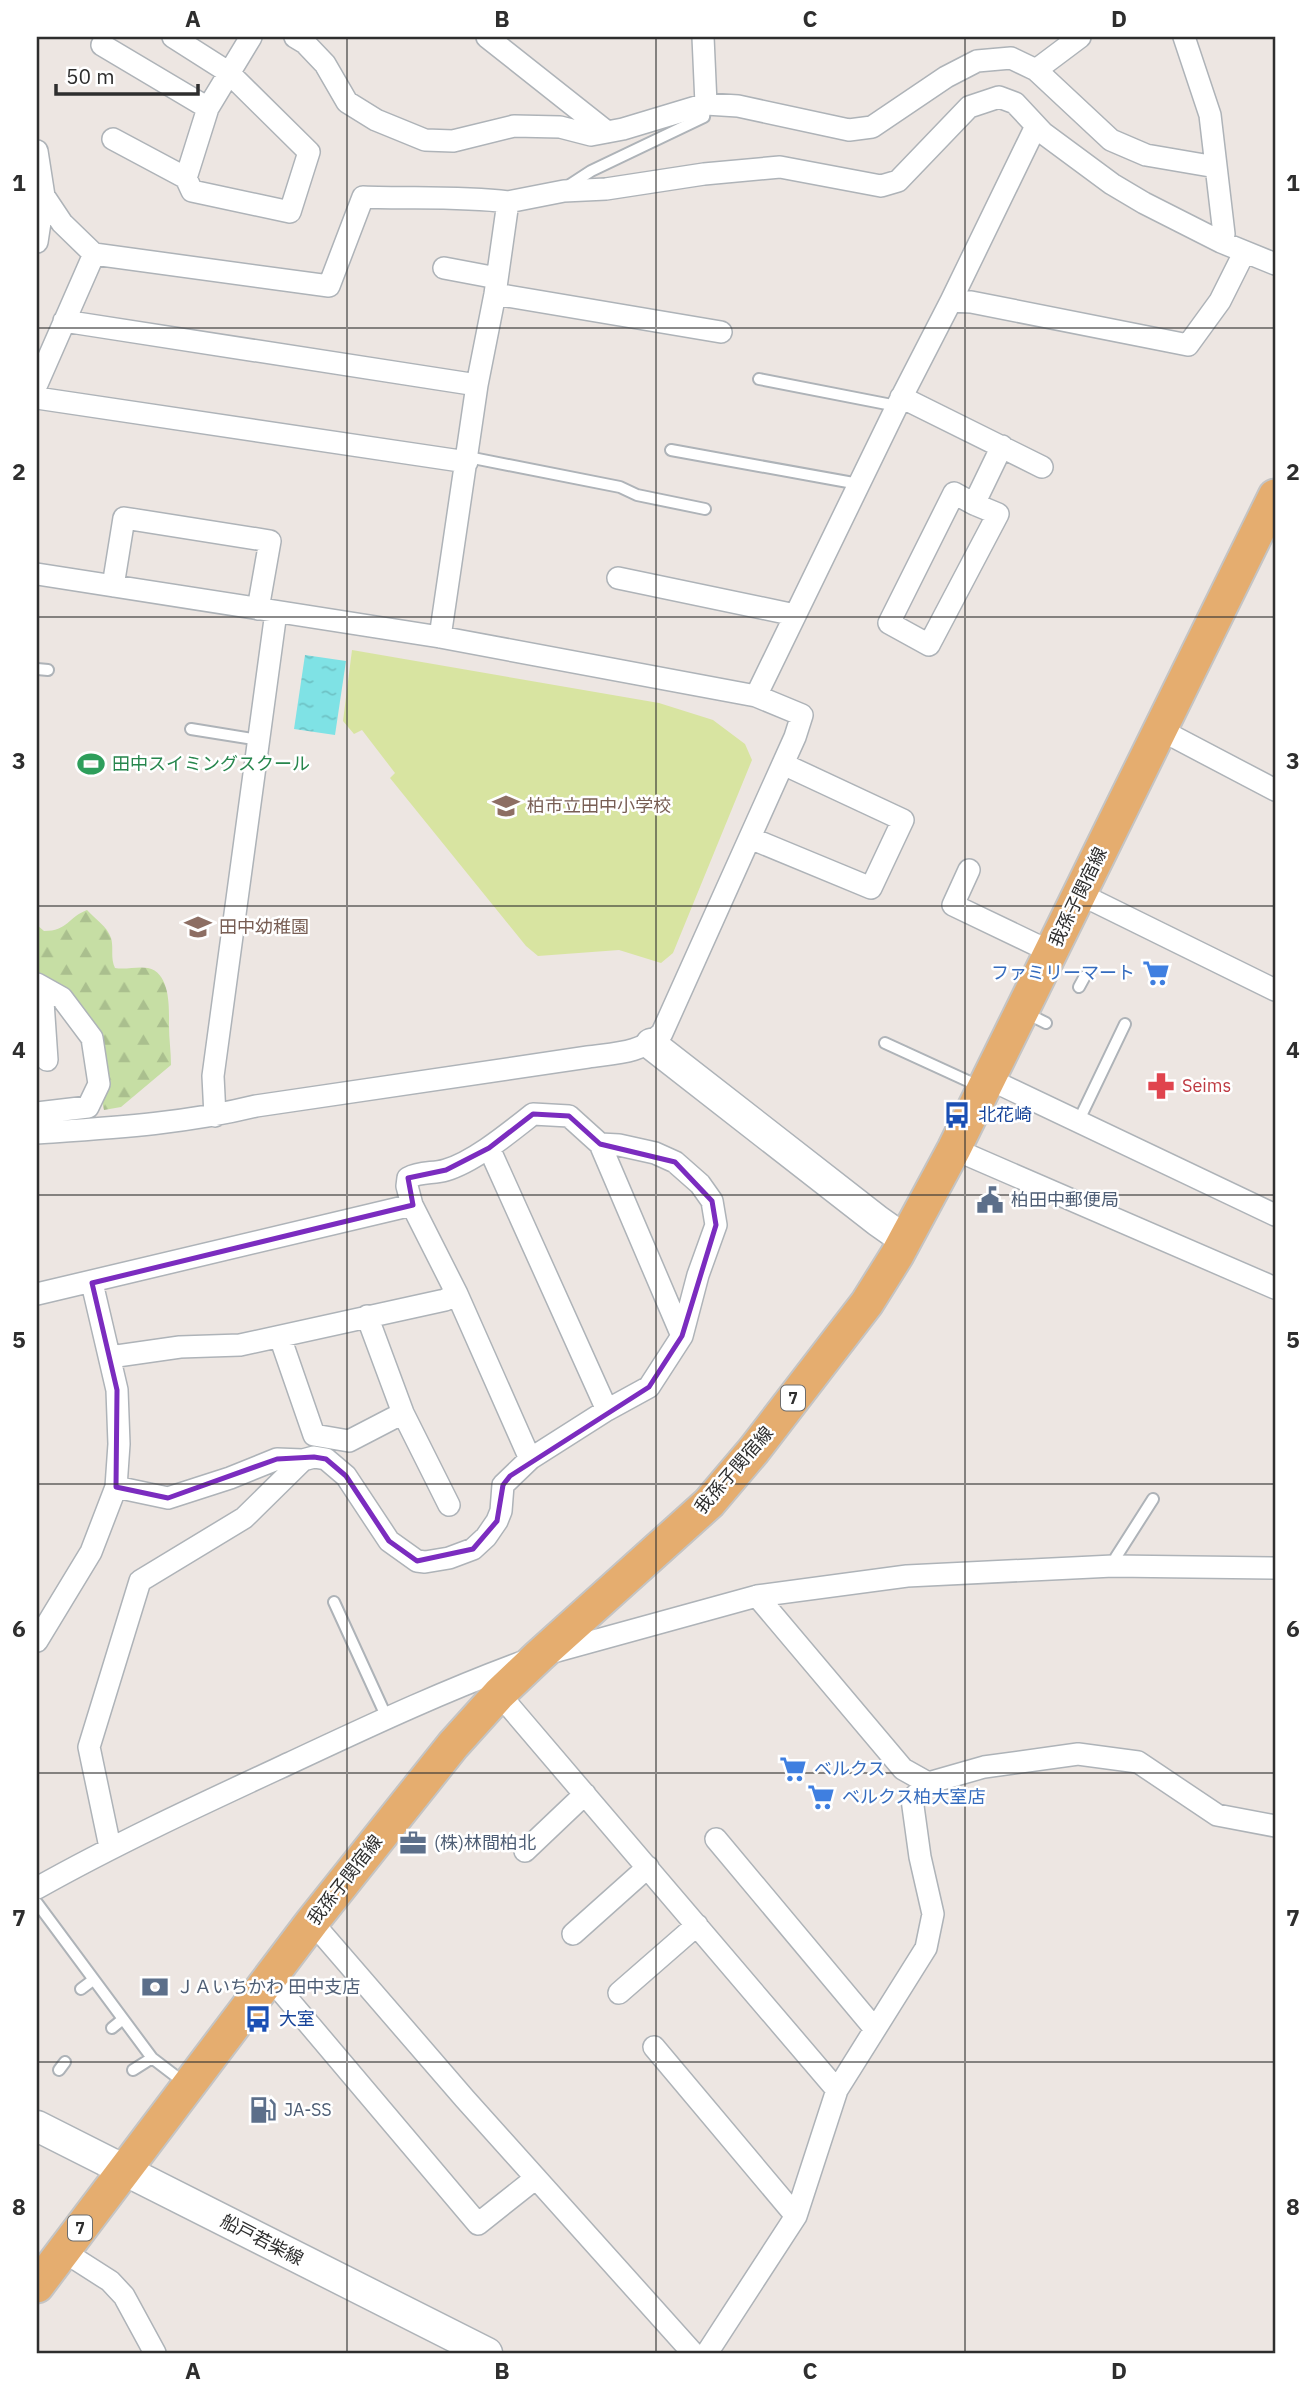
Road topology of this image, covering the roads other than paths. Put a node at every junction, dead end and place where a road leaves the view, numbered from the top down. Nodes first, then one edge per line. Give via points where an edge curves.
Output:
1 (173, 37) edge
2 (251, 37) edge
3 (295, 37) edge
4 (487, 37) edge
5 (702, 37) edge
6 (1080, 37) edge
7 (1184, 37) edge
8 (102, 45) dead end
9 (1035, 70) junction
10 (229, 72) junction
11 (706, 104) junction
12 (208, 108) junction
13 (1036, 126) junction
14 (607, 132) junction
15 (113, 139) dead end
16 (37, 151) edge
17 (1216, 167) junction
18 (186, 178) junction
19 (559, 192) junction
20 (44, 196) junction
21 (509, 202) junction
22 (37, 242) edge
23 (1221, 242) junction
24 (1244, 253) junction
25 (94, 254) junction
26 (1275, 264) edge
27 (444, 268) dead end
28 (496, 286) junction
29 (951, 301) junction
30 (64, 321) junction
31 (721, 332) dead end
32 (758, 379) dead end
33 (37, 384) edge
34 (477, 385) junction
35 (37, 398) edge
36 (899, 401) junction
37 (1002, 446) junction
38 (671, 450) dead end
39 (467, 459) junction
40 (1042, 467) dead end
41 (859, 484) junction
42 (1275, 496) edge
43 (974, 504) junction
44 (705, 509) dead end
45 (37, 574) edge
46 (618, 578) dead end
47 (113, 586) junction
48 (267, 610) junction
49 (795, 615) junction
50 (440, 637) junction
51 (756, 696) junction
52 (191, 729) dead end
53 (1161, 730) junction
54 (259, 740) junction
55 (783, 764) junction
56 (1275, 790) edge
57 (750, 838) junction
58 (969, 870) dead end
59 (1080, 894) junction
60 (1060, 942) junction
61 (39, 985) edge
62 (1275, 990) edge
63 (41, 1023) edge
64 (1125, 1024) dead end
65 (885, 1043) dead end
66 (651, 1044) junction
67 (47, 1060) dead end
68 (986, 1084) junction
69 (37, 1113) edge
70 (215, 1116) junction
71 (1078, 1122) junction
72 (37, 1133) edge
73 (600, 1144) junction
74 (489, 1148) junction
75 (954, 1149) junction
76 (412, 1205) junction
77 (1275, 1215) edge
78 (905, 1240) junction
79 (92, 1283) junction
80 (1275, 1288) edge
81 (37, 1294) edge
82 (457, 1294) junction
83 (367, 1316) junction
84 (280, 1336) junction
85 (682, 1336) junction
86 (110, 1357) junction
87 (607, 1410) junction
88 (403, 1413) junction
89 (530, 1459) junction
90 (303, 1460) junction
91 (116, 1487) junction
92 (1153, 1499) dead end
93 (449, 1505) dead end
94 (1113, 1566) junction
95 (1275, 1568) edge
96 (757, 1597) junction
97 (334, 1602) dead end
98 (37, 1641) edge
99 (539, 1656) junction
100 (499, 1694) junction
101 (387, 1718) junction
102 (928, 1783) junction
103 (585, 1794) junction
104 (1275, 1826) edge
105 (716, 1839) dead end
106 (110, 1847) junction
107 (525, 1851) dead end
108 (648, 1867) junction
109 (37, 1888) edge
110 (37, 1903) edge
111 (312, 1922) junction
112 (697, 1925) junction
113 (573, 1934) dead end
114 (270, 1978) junction
115 (93, 1980) junction
116 (81, 1989) dead end
117 (619, 1993) dead end
118 (123, 2019) junction
119 (112, 2028) dead end
120 (875, 2029) junction
121 (654, 2047) dead end
122 (152, 2058) junction
123 (133, 2070) dead end
124 (188, 2086) junction
125 (837, 2090) junction
126 (37, 2126) edge
127 (124, 2170) junction
128 (536, 2178) junction
129 (796, 2216) junction
130 (63, 2251) junction
131 (37, 2286) edge
132 (156, 2353) edge
133 (487, 2353) edge
134 (693, 2353) edge
135 (707, 2353) edge

1 - 10 street
2 - 10 street
3 - 14 street via 325,64 347,102 425,140 453,141 513,126 560,127 591,135
4 - 14 street
5 - 11 street
6 - 9 street
7 - 17 street via 1210,115
8 - 12 street
9 - 11 street via 1011,58 977,61 872,127 849,130 738,106
9 - 17 street via 1111,140 1146,155
10 - 12 street
10 - 18 street via 309,152 290,212 192,191
11 - 14 street
11 - 19 lane via 705,117 591,171
12 - 18 street
13 - 19 street via 1015,103 999,97 969,107 898,181 881,186 780,167
13 - 23 street via 1112,184
13 - 29 street
15 - 18 street
16 - 20 street
17 - 23 street via 1224,234
19 - 21 street
20 - 22 street
20 - 25 street via 62,223
21 - 25 street via 363,197 329,286
21 - 28 street
23 - 24 street
24 - 26 street
24 - 29 street via 1220,301 1188,345
25 - 30 street
27 - 28 street
28 - 31 street
28 - 34 street
29 - 36 street
30 - 33 street
30 - 34 street
32 - 36 lane
34 - 39 street
35 - 39 street
36 - 37 street
36 - 41 street
37 - 40 street
37 - 43 street
38 - 41 lane
39 - 44 lane via 620,487
39 - 50 street
41 - 49 street
42 - 53 main road, 我孫子関宿線 / 7
43 - 43 street via 998,514 929,645 889,623 954,493
45 - 47 street
46 - 49 street
47 - 48 street
47 - 48 street via 124,518 270,541
48 - 50 street
48 - 54 street
49 - 51 street
50 - 51 street
51 - 55 street via 802,715
52 - 54 lane
53 - 56 street
53 - 59 main road, 我孫子関宿線 / 7
54 - 70 street via 243,797 213,1076
55 - 57 street
55 - 57 street via 903,820 871,888
57 - 66 street via 662,1032
58 - 60 street via 953,905
59 - 60 main road, 我孫子関宿線 / 7
59 - 62 street
60 - 68 main road, 我孫子関宿線 / 7 via 1034,1017
61 - 63 street
61 - 69 street via 62,998 92,1038 99,1084 88,1107
63 - 67 street
64 - 71 lane
65 - 68 lane
66 - 70 street
66 - 78 street
68 - 71 street
68 - 75 main road, 我孫子関宿線 / 7
70 - 72 street
71 - 77 street
73 - 74 street via 569,1116 533,1114
73 - 85 street
73 - 85 street via 655,1153 676,1162 712,1201 716,1225
74 - 76 street via 446,1170 408,1178
74 - 87 street
75 - 78 main road, 我孫子関宿線 / 7
75 - 80 street
76 - 79 street
76 - 82 street
78 - 99 main road, 我孫子関宿線 / 7 via 867,1303 709,1503
79 - 81 street
79 - 86 street
82 - 83 street
82 - 89 street
83 - 84 street
83 - 88 street
84 - 86 street via 240,1345 180,1347
84 - 88 street via 314,1435 349,1441
85 - 87 street via 649,1387
86 - 91 street via 119,1418
87 - 89 street
88 - 93 street
89 - 90 street via 503,1485 498,1521 473,1549 425,1562 389,1541 346,1476 326,1459
90 - 91 street via 277,1460 168,1499
90 - 106 street via 244,1518 140,1581 89,1747
91 - 98 street via 91,1552
92 - 94 lane
94 - 95 street
94 - 96 street via 907,1576
96 - 99 street
96 - 102 street via 902,1769
97 - 101 lane
99 - 100 main road, 我孫子関宿線 / 7
99 - 101 street
100 - 103 street
100 - 111 main road, 我孫子関宿線 / 7 via 414,1791
101 - 106 street
102 - 104 street via 984,1767 1078,1754 1138,1762 1217,1815
102 - 120 street via 912,1799 933,1914 926,1948
103 - 107 street
103 - 108 street
105 - 120 street
106 - 109 street
108 - 112 street
108 - 113 street
110 - 115 lane
111 - 114 main road, 我孫子関宿線 / 7
111 - 128 street
112 - 117 street
112 - 125 street
114 - 124 main road, 我孫子関宿線 / 7
114 - 128 street via 478,2224
115 - 116 lane
115 - 118 lane
118 - 119 lane
118 - 122 lane
120 - 125 street
121 - 129 street
122 - 123 lane
122 - 124 lane
124 - 127 main road, 我孫子関宿線 / 7
125 - 129 street
126 - 127 street, 船戸若柴線
127 - 130 main road, 我孫子関宿線 / 7
127 - 133 street, 船戸若柴線
128 - 134 street
129 - 135 street
130 - 131 main road, 我孫子関宿線 / 7
130 - 132 street via 110,2281 124,2296

